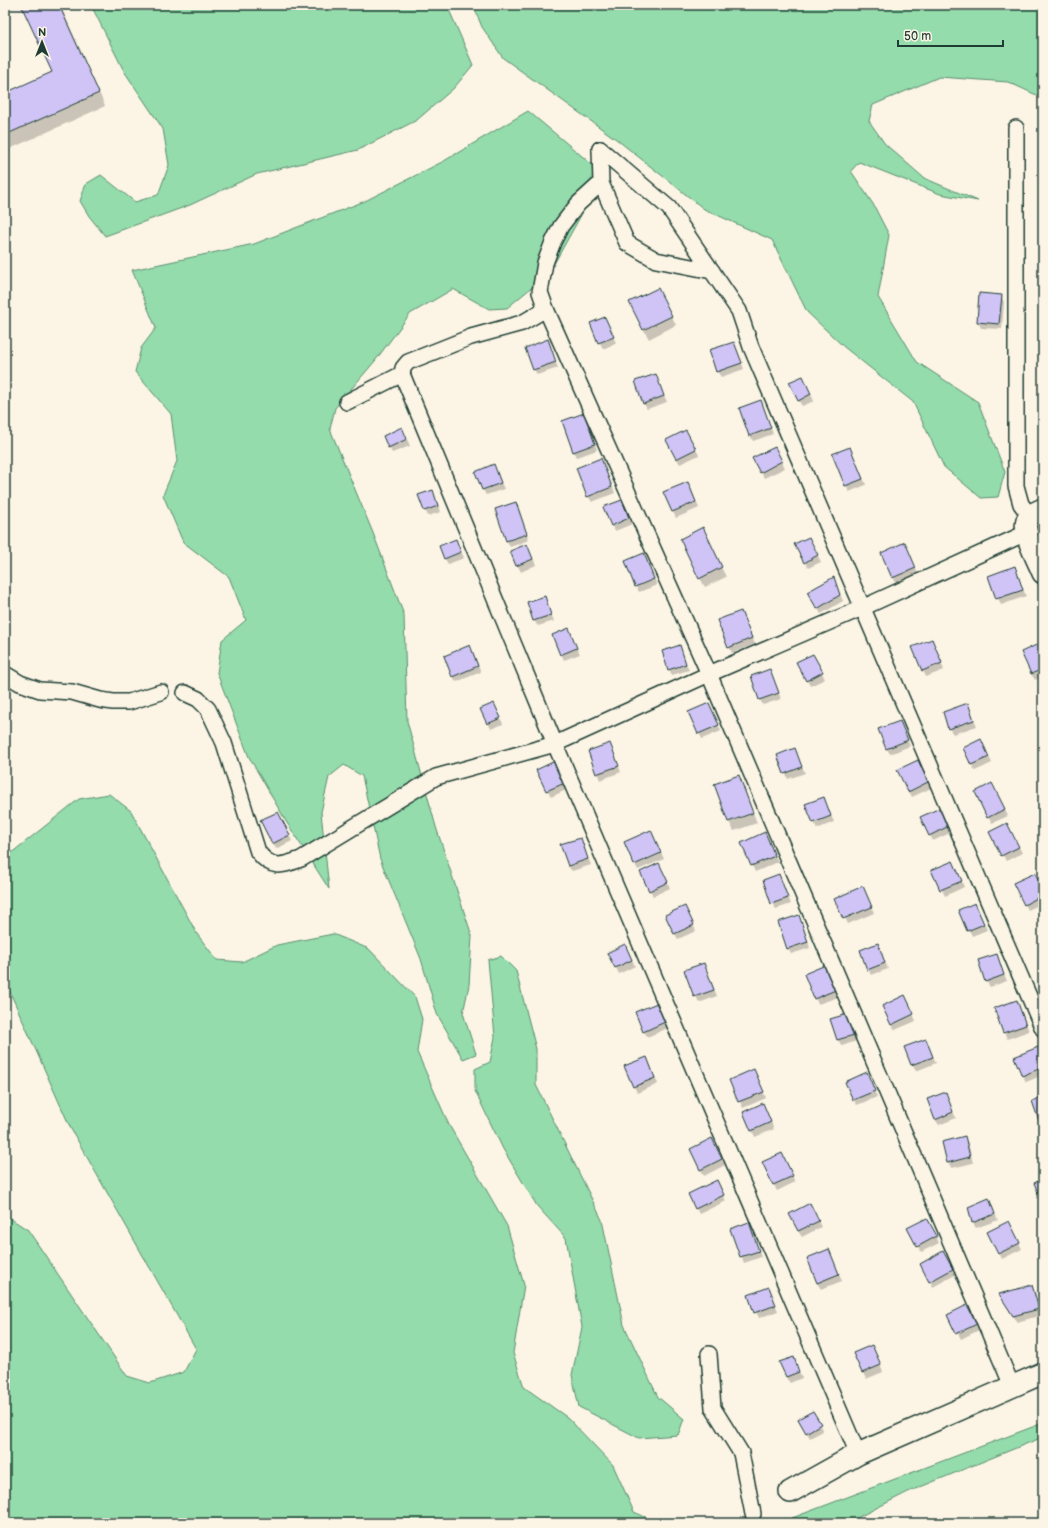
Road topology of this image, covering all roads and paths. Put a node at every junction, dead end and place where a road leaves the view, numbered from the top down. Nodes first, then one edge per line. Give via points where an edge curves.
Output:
1 (1016, 128) dead end
2 (601, 183) junction
3 (712, 271) junction
4 (546, 309) junction
5 (402, 374) junction
6 (347, 402) dead end
7 (1033, 520) edge
8 (1043, 573) edge
9 (862, 608) junction
10 (5, 674) edge
11 (709, 674) junction
12 (161, 692) dead end
13 (185, 693) dead end
14 (556, 744) junction
15 (1043, 1029) edge
16 (709, 1354) dead end
17 (1043, 1373) edge
18 (1012, 1386) junction
19 (858, 1454) junction
20 (790, 1492) dead end
21 (754, 1514) dead end

1 - 7 street via 1016,486 1020,504
2 - 3 street via 627,243 656,260
2 - 3 street via 600,149 669,208
2 - 4 street via 578,204 561,226 553,242 545,263 540,292
3 - 9 street via 739,311 751,347
4 - 5 street via 522,323 471,337 408,362
4 - 11 street
5 - 6 street
5 - 14 street
7 - 8 street
7 - 9 street
9 - 11 street
9 - 15 street
10 - 12 street via 40,690 72,692 114,702 129,702
11 - 14 street
11 - 18 street
13 - 14 street via 198,699 208,709 224,742 258,852 265,862 273,865 283,866 301,859 436,777
14 - 19 street
16 - 21 street via 713,1408 741,1453
17 - 18 street
18 - 19 street
19 - 20 street

